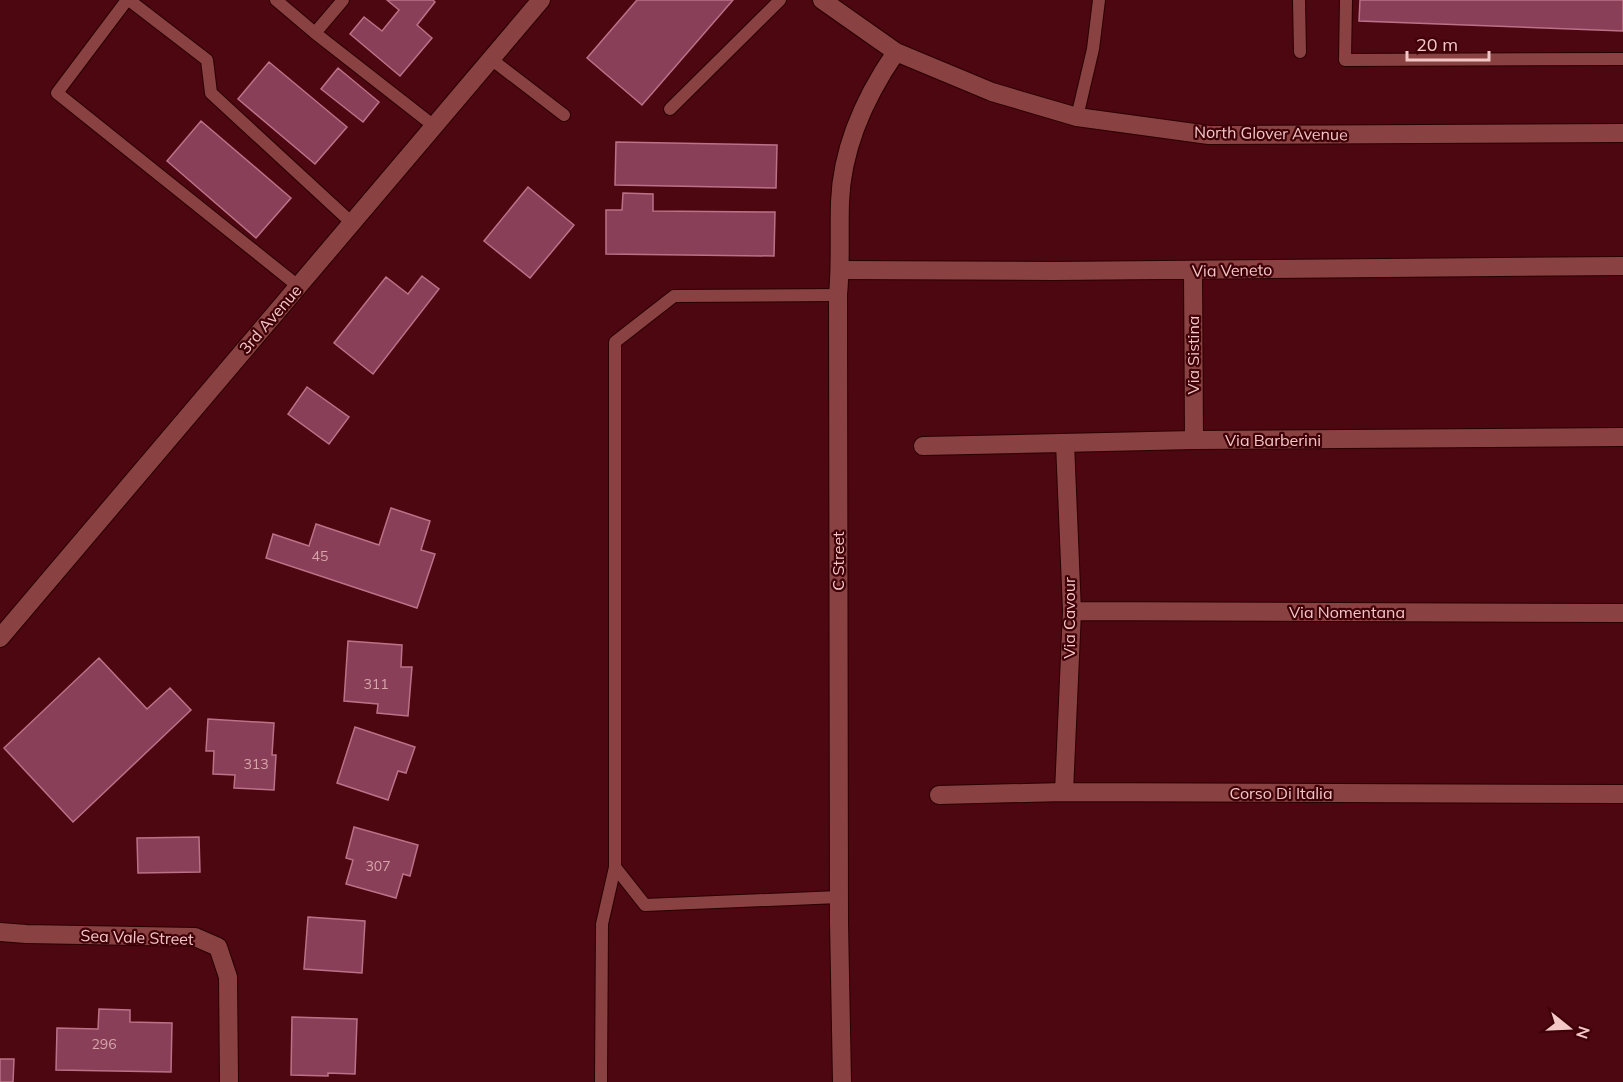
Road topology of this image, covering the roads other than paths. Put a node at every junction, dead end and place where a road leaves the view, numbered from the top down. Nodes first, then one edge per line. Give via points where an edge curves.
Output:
1 (128, 0) edge
2 (276, 0) edge
3 (343, 0) edge
4 (541, 0) edge
5 (780, 0) edge
6 (822, 0) edge
7 (1100, 0) edge
8 (1299, 0) edge
9 (1346, 0) edge
10 (315, 33) junction
11 (896, 52) junction
12 (1299, 52) dead end
13 (490, 58) junction
14 (1623, 59) edge
15 (670, 109) dead end
16 (564, 115) dead end
17 (1077, 117) junction
18 (434, 126) junction
19 (1623, 133) edge
20 (352, 223) junction
21 (1623, 266) edge
22 (841, 270) junction
23 (1193, 270) junction
24 (298, 286) junction
25 (838, 295) junction
26 (1623, 438) edge
27 (1194, 440) junction
28 (1065, 443) junction
29 (923, 446) dead end
30 (1071, 611) junction
31 (1623, 613) edge
32 (0, 638) edge
33 (1064, 792) junction
34 (1623, 794) edge
35 (939, 795) dead end
36 (615, 867) junction
37 (839, 897) junction
38 (0, 932) edge
39 (26, 934) junction
40 (0, 942) edge
41 (229, 1082) edge
42 (601, 1082) edge
43 (842, 1082) edge

1 - 20 lane via 207,60 211,93
1 - 24 lane via 57,93
2 - 10 lane
3 - 10 lane
4 - 13 street, 3rd Avenue
5 - 15 lane
6 - 11 street, North Glover Avenue
7 - 17 lane
8 - 12 lane
9 - 14 lane via 1346,60
10 - 18 lane
11 - 17 street, North Glover Avenue via 992,92
11 - 22 street, C Street via 868,97 849,147 840,201
13 - 16 lane
13 - 18 street, 3rd Avenue
17 - 19 street, North Glover Avenue via 1209,135
18 - 20 street, 3rd Avenue
20 - 24 street, 3rd Avenue
21 - 23 street, Via Veneto
22 - 23 street, Via Veneto
22 - 25 street, C Street
23 - 27 street, Via Sistina
24 - 32 street, 3rd Avenue
25 - 36 lane via 674,296 615,342
25 - 37 street, C Street
26 - 27 street, Via Barberini
27 - 28 street, Via Barberini
28 - 29 street, Via Barberini
28 - 30 street, Via Cavour
30 - 31 street, Via Nomentana
30 - 33 street, Via Cavour
33 - 34 street, Corso Di Italia
33 - 35 street, Corso Di Italia
36 - 37 lane via 645,904
36 - 42 lane via 602,924
37 - 43 street, C Street
38 - 39 street, Sea Vale Street
39 - 40 street, Sea Vale Street
39 - 41 street, Sea Vale Street via 195,937 218,948 228,977

